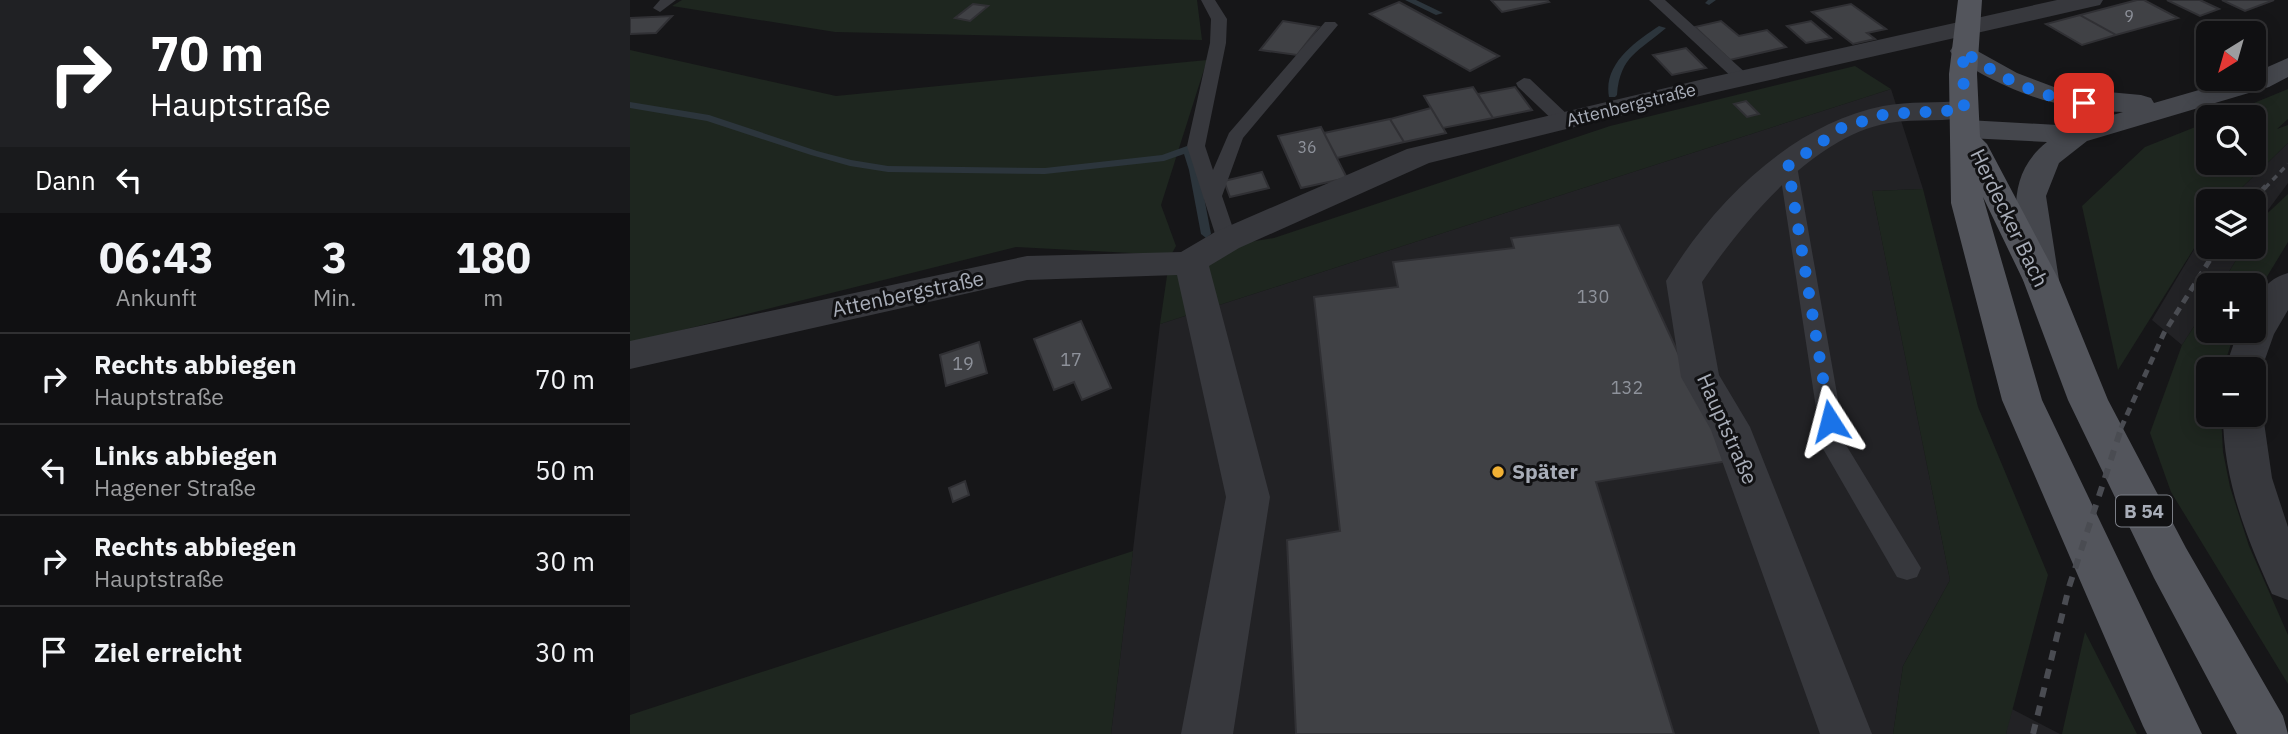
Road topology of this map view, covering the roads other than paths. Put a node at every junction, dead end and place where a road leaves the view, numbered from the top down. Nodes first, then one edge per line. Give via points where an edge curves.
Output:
1 (1208, 0) edge
2 (1656, 0) edge
3 (2091, 0) edge
4 (1969, 6) edge
5 (1330, 25) dead end
6 (1963, 51) junction
7 (2288, 66) edge
8 (1742, 78) junction
9 (1524, 83) dead end
10 (2189, 102) junction
11 (2141, 104) junction
12 (1966, 119) junction
13 (1564, 121) junction
14 (2076, 135) junction
15 (1795, 162) junction
16 (1212, 198) junction
17 (1227, 240) junction
18 (1190, 263) junction
19 (2041, 280) junction
20 (2288, 285) edge
21 (630, 355) edge
22 (2246, 357) edge
23 (2244, 427) edge
24 (1907, 568) dead end
25 (2288, 579) edge
26 (1206, 734) edge
27 (1846, 734) edge
28 (2176, 734) edge
29 (2265, 734) edge

1 - 16 lane via 1219,19 1218,43 1196,146
2 - 8 lane
3 - 8 street, Attenbergstraße
4 - 6 main road, B 54
5 - 16 lane via 1235,137
6 - 11 street, Hauptstraße via 1995,74 2040,95 2084,103
6 - 12 main road, B 54
7 - 10 street, Hauptstraße
8 - 13 street, Attenbergstraße
9 - 13 lane
10 - 11 street, Hauptstraße
10 - 14 street, Hauptstraße
11 - 12 street, Hauptstraße
12 - 14 street, Hauptstraße
12 - 15 street, Hauptstraße
12 - 19 main road, Herdecker Bach / B 54 via 1978,160
12 - 28 main road, Herdecker Bach / B 54 via 1967,203 2022,400
13 - 17 street, Attenbergstraße via 1418,156
14 - 19 street, Hauptstraße via 2045,159 2030,196
15 - 24 lane via 1834,447
15 - 27 street, Hauptstraße via 1770,177 1723,227 1684,281 1700,377 1730,427
16 - 17 lane
17 - 18 street, Attenbergstraße
18 - 21 street, Attenbergstraße via 1027,268
18 - 26 street via 1248,498
19 - 29 main road, Herdecker Bach / B 54 via 2088,400 2170,563
20 - 22 street via 2256,328
23 - 25 street via 2259,503

